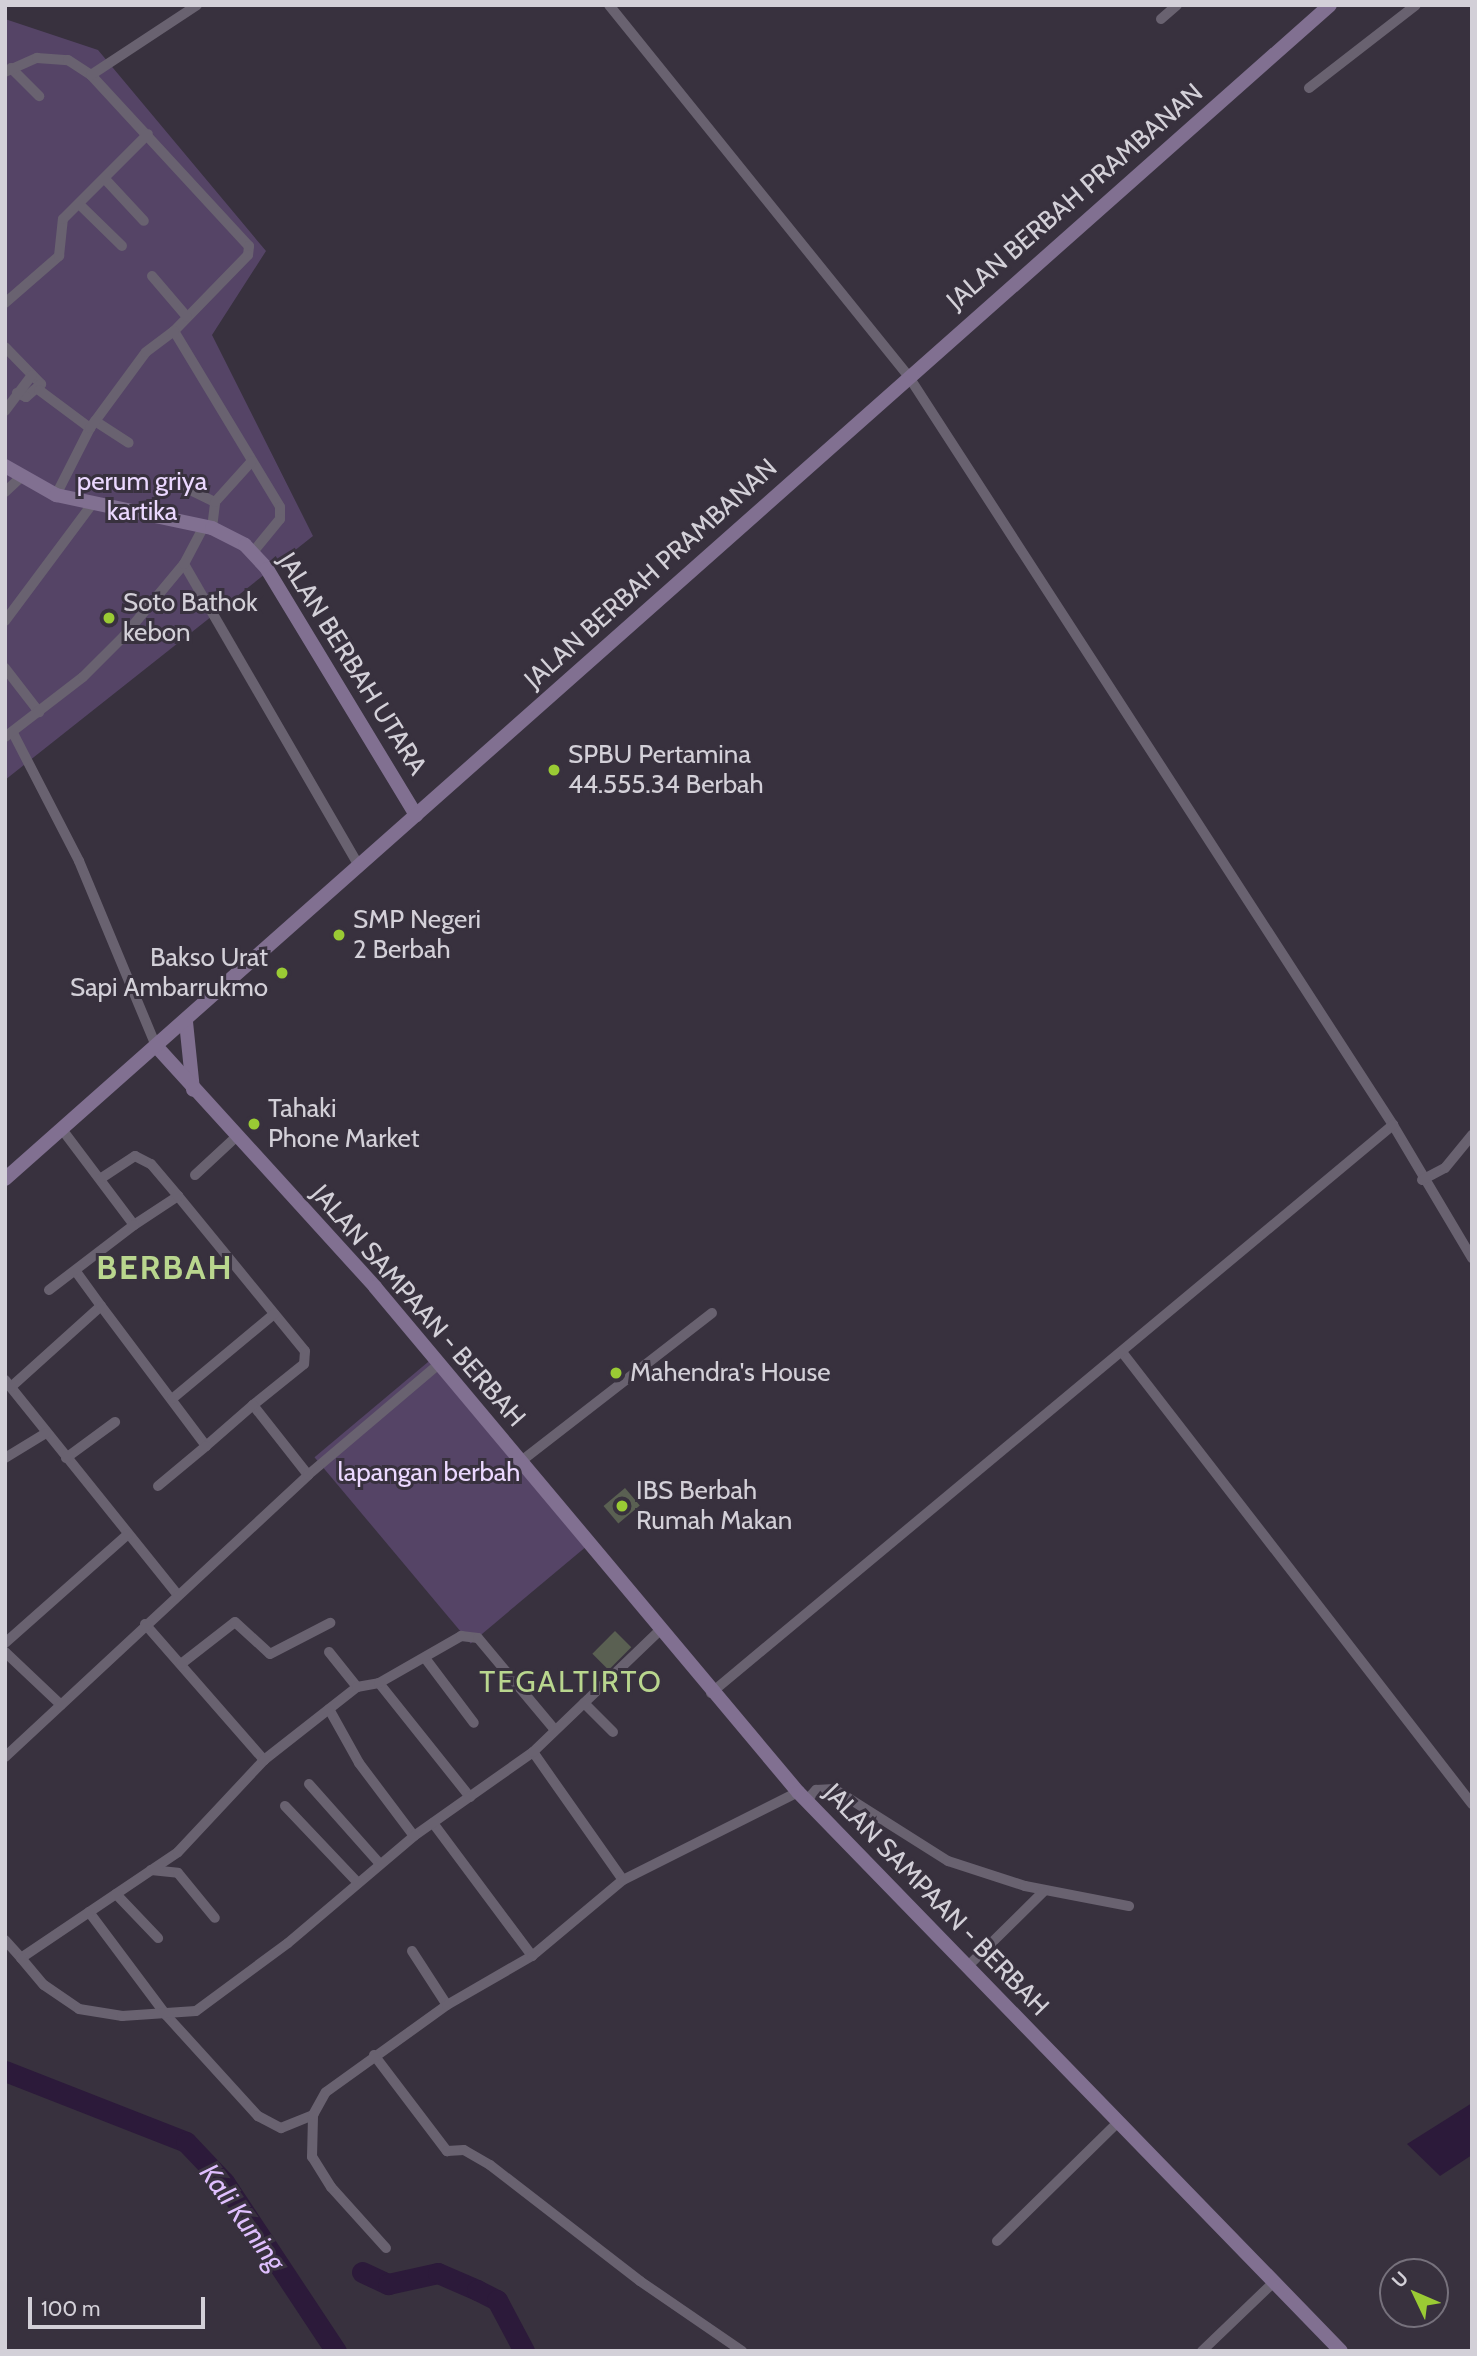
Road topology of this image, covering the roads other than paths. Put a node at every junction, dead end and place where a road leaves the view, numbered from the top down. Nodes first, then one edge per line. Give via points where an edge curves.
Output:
1 (197, 5) edge
2 (609, 5) edge
3 (1177, 5) edge
4 (1330, 5) edge
5 (1416, 5) edge
6 (1161, 19) dead end
7 (8, 70) edge
8 (91, 75) junction
9 (1309, 88) dead end
10 (39, 96) dead end
11 (148, 134) junction
12 (105, 179) junction
13 (79, 204) junction
14 (144, 221) dead end
15 (122, 246) dead end
16 (152, 276) dead end
17 (5, 303) edge
18 (187, 317) junction
19 (174, 331) junction
20 (5, 347) edge
21 (32, 375) junction
22 (909, 377) junction
23 (38, 390) junction
24 (17, 393) junction
25 (5, 411) edge
26 (93, 425) junction
27 (129, 443) dead end
28 (252, 461) junction
29 (5, 466) edge
30 (21, 477) junction
31 (182, 486) dead end
32 (5, 492) edge
33 (56, 495) junction
34 (215, 502) junction
35 (93, 503) junction
36 (208, 527) junction
37 (253, 552) junction
38 (184, 564) junction
39 (5, 621) edge
40 (5, 668) edge
41 (39, 712) junction
42 (9, 735) edge
43 (416, 815) junction
44 (359, 866) junction
45 (186, 1022) junction
46 (156, 1046) junction
47 (193, 1090) junction
48 (1392, 1125) junction
49 (61, 1128) junction
50 (1472, 1135) edge
51 (236, 1137) junction
52 (195, 1175) dead end
53 (5, 1179) edge
54 (100, 1179) junction
55 (1422, 1180) junction
56 (178, 1196) junction
57 (134, 1225) junction
58 (1472, 1258) edge
59 (77, 1273) junction
60 (49, 1290) dead end
61 (101, 1306) junction
62 (712, 1313) dead end
63 (274, 1314) junction
64 (1122, 1352) junction
65 (439, 1364) junction
66 (8, 1384) edge
67 (172, 1399) junction
68 (254, 1405) junction
69 (115, 1422) dead end
70 (46, 1433) junction
71 (206, 1446) junction
72 (5, 1458) edge
73 (66, 1458) junction
74 (520, 1462) junction
75 (308, 1475) junction
76 (158, 1486) dead end
77 (128, 1534) junction
78 (178, 1595) junction
79 (330, 1623) dead end
80 (145, 1624) junction
81 (660, 1630) junction
82 (5, 1643) edge
83 (329, 1652) dead end
84 (5, 1653) edge
85 (425, 1658) junction
86 (181, 1664) junction
87 (379, 1683) junction
88 (357, 1687) junction
89 (711, 1693) junction
90 (584, 1703) junction
91 (61, 1705) junction
92 (329, 1709) junction
93 (474, 1723) dead end
94 (555, 1730) junction
95 (613, 1732) dead end
96 (533, 1752) junction
97 (5, 1757) edge
98 (264, 1760) junction
99 (309, 1784) dead end
100 (802, 1796) junction
101 (470, 1797) junction
102 (1472, 1804) edge
103 (285, 1806) dead end
104 (433, 1823) junction
105 (414, 1836) junction
106 (380, 1864) junction
107 (151, 1870) junction
108 (623, 1880) junction
109 (358, 1883) junction
110 (1044, 1891) junction
111 (116, 1894) junction
112 (1129, 1906) dead end
113 (89, 1912) junction
114 (215, 1919) dead end
115 (158, 1938) dead end
116 (5, 1940) edge
117 (412, 1951) dead end
118 (532, 1956) junction
119 (20, 1958) junction
120 (967, 1967) junction
121 (447, 2005) junction
122 (166, 2015) junction
123 (374, 2055) junction
124 (313, 2115) junction
125 (1116, 2124) junction
126 (997, 2241) dead end
127 (386, 2248) dead end
128 (1274, 2282) junction
129 (742, 2351) edge
130 (1202, 2351) edge
131 (1341, 2351) edge

1 - 8 street
2 - 22 street
3 - 6 street
4 - 22 main road, JALAN BERBAH PRAMBANAN
5 - 9 street
7 - 8 street via 26,60 68,60
7 - 10 street
8 - 11 street
11 - 12 street
11 - 18 street via 250,251
12 - 13 street
12 - 14 street
13 - 15 street
13 - 17 street via 60,227 59,256
16 - 18 street
18 - 19 street
19 - 26 street via 146,352
19 - 28 street
20 - 21 street
21 - 23 street via 40,382
21 - 24 street
22 - 43 main road, JALAN BERBAH PRAMBANAN
22 - 48 street
23 - 24 street via 26,397
23 - 26 street
24 - 25 street
26 - 27 street
26 - 33 street
28 - 34 street
28 - 37 street via 281,513
29 - 30 main road, JALAN BERBAH UTARA
30 - 32 street
30 - 33 main road, JALAN BERBAH UTARA
31 - 34 street
33 - 35 main road, JALAN BERBAH UTARA
34 - 36 street
35 - 36 main road, JALAN BERBAH UTARA
35 - 39 street
36 - 37 main road, JALAN BERBAH UTARA
36 - 38 street
37 - 43 main road, JALAN BERBAH UTARA
38 - 41 street via 124,636
38 - 44 street
40 - 41 street
41 - 42 street
42 - 46 street via 79,861
43 - 44 main road, JALAN BERBAH PRAMBANAN
44 - 45 main road, JALAN BERBAH PRAMBANAN
45 - 46 main road, JALAN BERBAH PRAMBANAN
45 - 47 main road
46 - 47 main road, JALAN SAMPAAN - BERBAH
46 - 49 main road, JALAN BERBAH PRAMBANAN
47 - 51 main road, JALAN SAMPAAN - BERBAH
48 - 55 street
48 - 64 street
49 - 53 main road, JALAN BERBAH PRAMBANAN
49 - 54 street
50 - 55 street via 1446,1168
51 - 52 street
51 - 65 main road, JALAN SAMPAAN - BERBAH via 335,1241
54 - 56 street via 135,1156 156,1169
54 - 57 street
55 - 58 street
56 - 57 street
56 - 63 street
57 - 59 street
59 - 60 street
59 - 61 street
61 - 66 street
61 - 67 street
62 - 74 street, JALAN SAMPAAN - BERBAH
63 - 67 street
63 - 68 street via 307,1359
64 - 89 street
64 - 102 street
65 - 74 main road, JALAN SAMPAAN - BERBAH
65 - 75 street
66 - 70 street
67 - 71 street
68 - 71 street
68 - 75 street
69 - 73 street
70 - 72 street
70 - 73 street
71 - 76 street
73 - 77 street
74 - 81 main road, JALAN SAMPAAN - BERBAH
75 - 78 street
77 - 78 street
77 - 82 street
78 - 80 street
79 - 86 street via 270,1654 235,1622
80 - 86 street
80 - 91 street
81 - 89 main road, JALAN SAMPAAN - BERBAH
81 - 90 street
83 - 88 street
84 - 91 street
85 - 87 street
85 - 93 street
85 - 94 street via 461,1636 478,1638
86 - 98 street
87 - 88 street
87 - 101 street
88 - 92 street
89 - 100 main road, JALAN SAMPAAN - BERBAH
90 - 94 street
90 - 95 street
91 - 97 street
92 - 98 street
92 - 105 street via 359,1763
94 - 96 street
96 - 101 street
96 - 108 street
98 - 107 street via 193,1838
99 - 106 street
100 - 108 street
100 - 110 street via 834,1789 938,1857
100 - 120 main road, JALAN SAMPAAN - BERBAH
101 - 104 street
103 - 109 street
104 - 105 street
104 - 118 street
105 - 106 street
106 - 109 street
107 - 111 street
107 - 114 street via 178,1874
108 - 118 street
109 - 122 street via 225,1992 196,2011
110 - 112 street
110 - 120 street
111 - 113 street
111 - 115 street
113 - 119 street
113 - 122 street
116 - 119 street
117 - 121 street
118 - 121 street
119 - 122 street via 44,1985 79,2009
120 - 125 main road, JALAN SAMPAAN - BERBAH
121 - 123 street
122 - 124 street via 269,2124 281,2128
123 - 124 street via 332,2085
123 - 129 street via 447,2151 464,2150 489,2165 640,2281
124 - 127 street via 309,2139 320,2173
125 - 126 street
125 - 128 main road, JALAN SAMPAAN - BERBAH
128 - 130 street
128 - 131 main road, JALAN SAMPAAN - BERBAH

